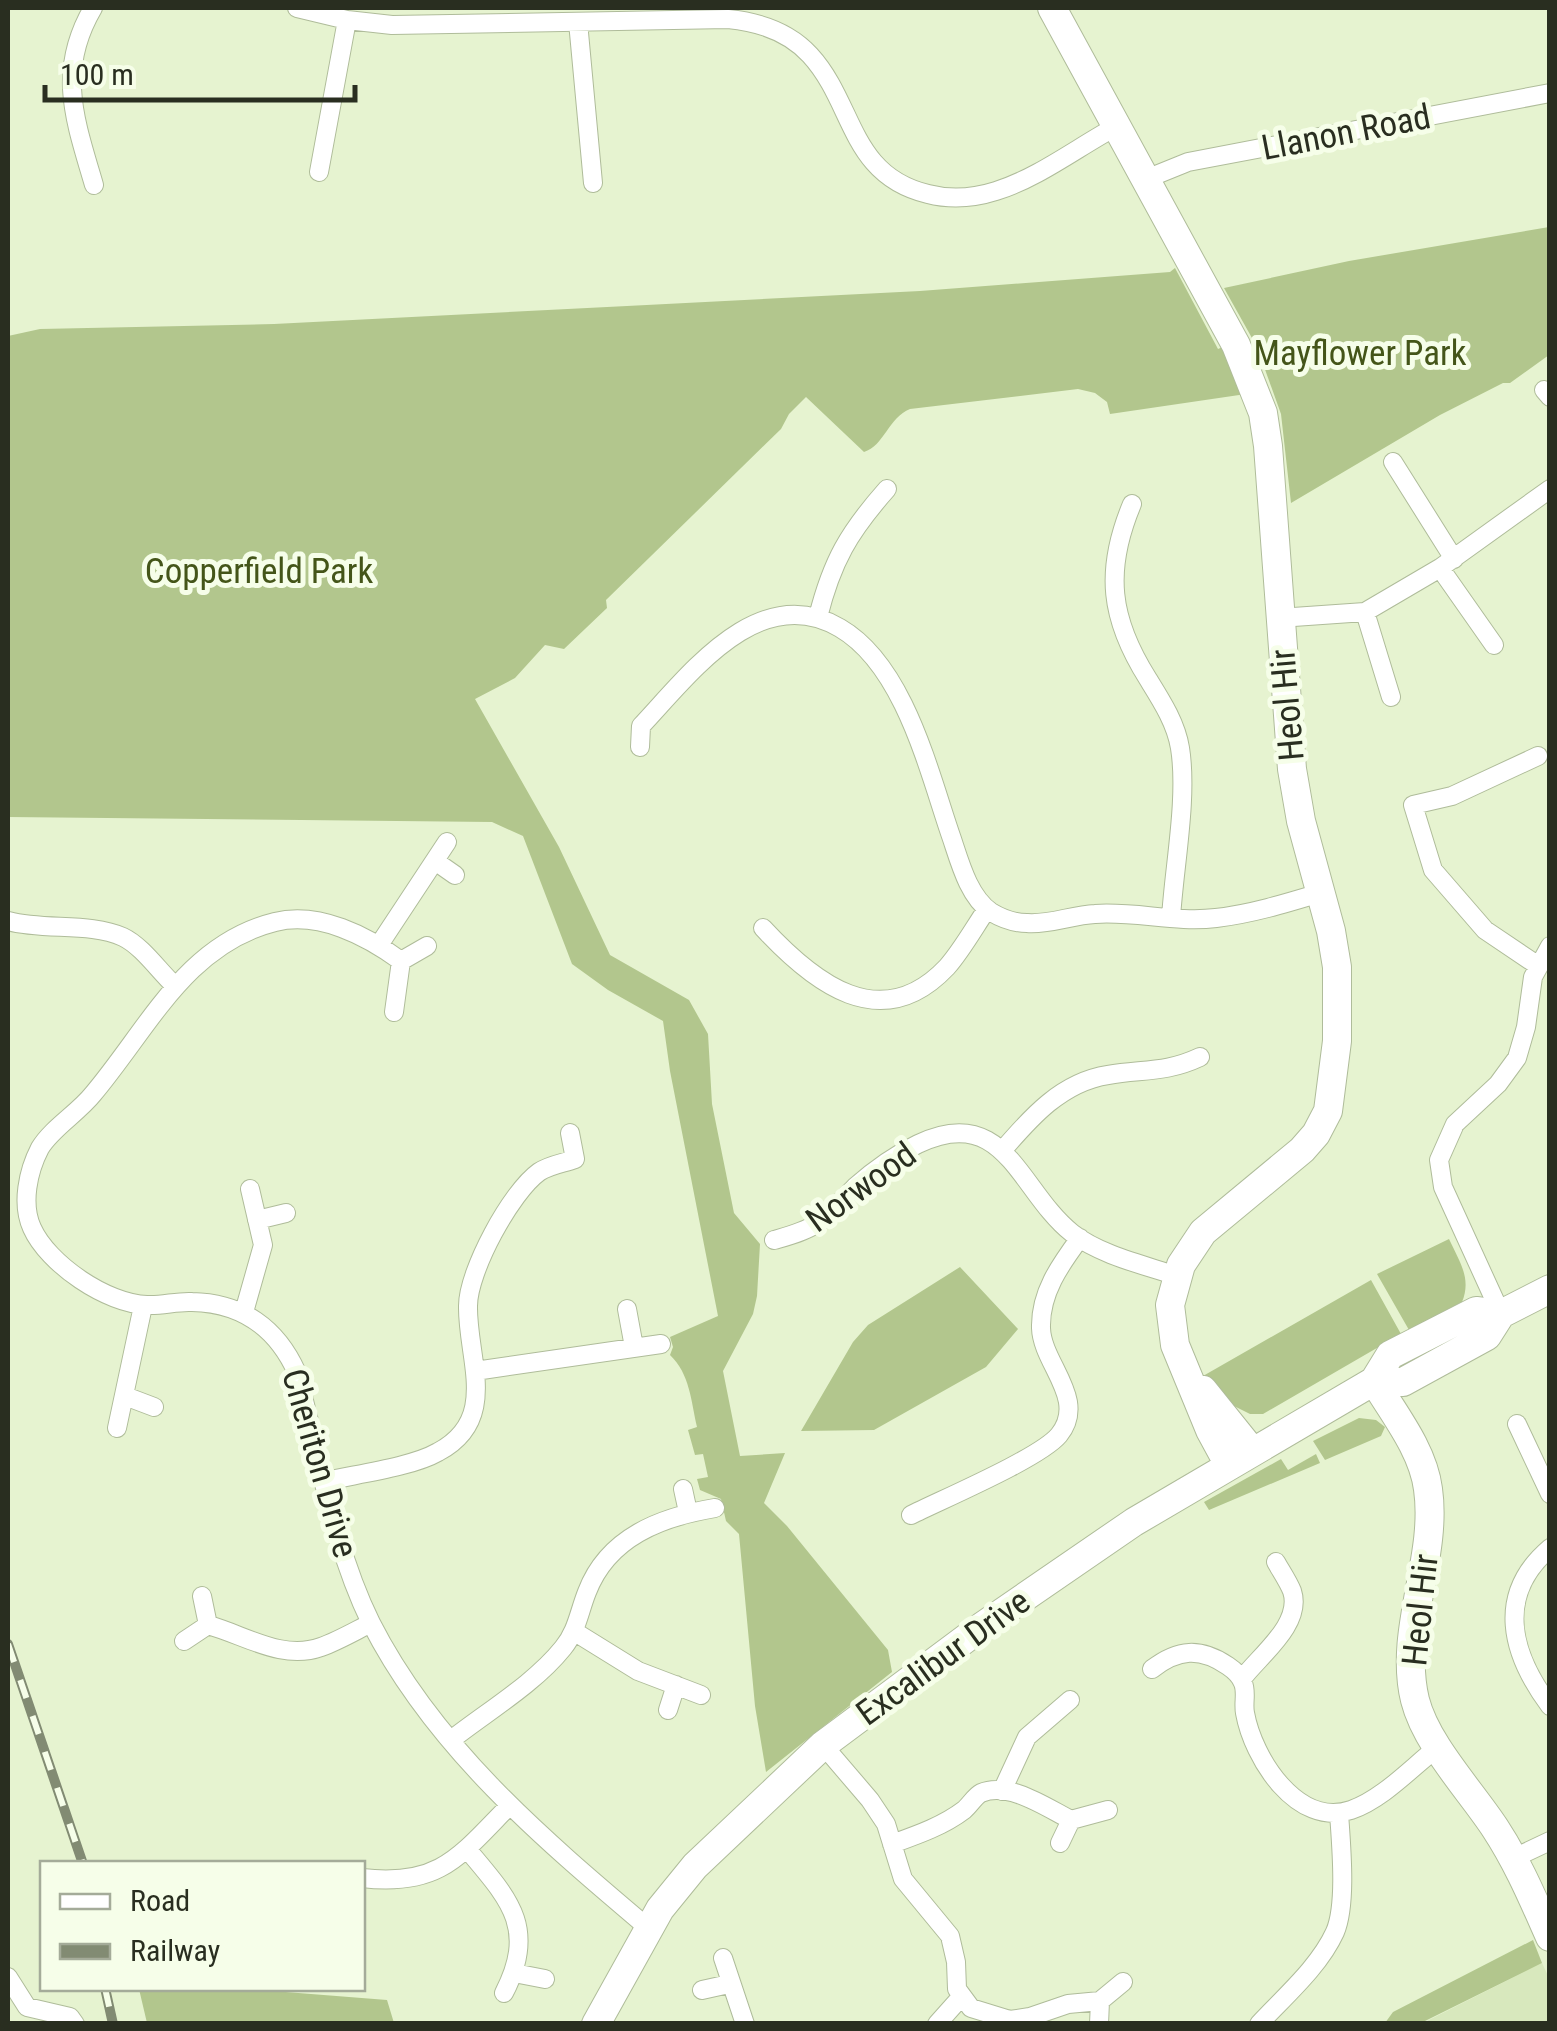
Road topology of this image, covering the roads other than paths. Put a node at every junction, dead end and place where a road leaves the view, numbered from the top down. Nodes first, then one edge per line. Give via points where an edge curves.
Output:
1 (94, 8) edge
2 (297, 8) edge
3 (1052, 8) edge
4 (347, 20) junction
5 (578, 22) junction
6 (1550, 93) edge
7 (1116, 126) junction
8 (320, 172) dead end
9 (1146, 179) junction
10 (592, 183) dead end
11 (94, 185) dead end
12 (1394, 462) dead end
13 (887, 489) dead end
14 (1550, 489) edge
15 (1132, 504) dead end
16 (1447, 564) junction
17 (1364, 612) junction
18 (818, 616) junction
19 (1280, 618) junction
20 (1494, 645) dead end
21 (1391, 697) dead end
22 (640, 748) dead end
23 (1538, 756) dead end
24 (447, 842) dead end
25 (435, 860) junction
26 (456, 875) dead end
27 (1320, 893) junction
28 (987, 909) junction
29 (1171, 918) junction
30 (8, 921) edge
31 (764, 928) dead end
32 (378, 945) junction
33 (428, 946) dead end
34 (1550, 946) edge
35 (401, 962) junction
36 (1538, 965) junction
37 (174, 985) junction
38 (394, 1012) dead end
39 (1200, 1057) dead end
40 (570, 1133) dead end
41 (1002, 1151) junction
42 (250, 1189) dead end
43 (286, 1213) dead end
44 (257, 1220) junction
45 (1080, 1238) junction
46 (774, 1240) dead end
47 (1178, 1276) junction
48 (1550, 1289) edge
49 (143, 1306) junction
50 (627, 1309) dead end
51 (244, 1312) junction
52 (1501, 1314) junction
53 (661, 1344) dead end
54 (634, 1347) junction
55 (475, 1371) junction
56 (1374, 1381) junction
57 (125, 1396) junction
58 (154, 1407) dead end
59 (1517, 1424) dead end
60 (117, 1428) dead end
61 (1240, 1458) junction
62 (326, 1481) junction
63 (682, 1489) dead end
64 (1550, 1494) edge
65 (714, 1508) dead end
66 (688, 1512) junction
67 (911, 1515) dead end
68 (1550, 1548) edge
69 (1276, 1562) dead end
70 (202, 1596) dead end
71 (371, 1623) junction
72 (208, 1625) junction
73 (575, 1632) junction
74 (184, 1641) dead end
75 (1152, 1669) dead end
76 (1242, 1679) junction
77 (676, 1685) junction
78 (701, 1695) dead end
79 (1070, 1700) dead end
80 (1550, 1706) edge
81 (668, 1710) dead end
82 (451, 1740) junction
83 (823, 1745) junction
84 (1438, 1747) junction
85 (1002, 1791) junction
86 (508, 1806) junction
87 (1108, 1810) dead end
88 (1339, 1812) junction
89 (1071, 1820) junction
90 (1550, 1840) edge
91 (1060, 1843) dead end
92 (892, 1844) junction
93 (467, 1849) junction
94 (1514, 1858) junction
95 (365, 1878) edge
96 (648, 1927) junction
97 (1550, 1937) edge
98 (724, 1958) dead end
99 (514, 1973) junction
100 (8, 1977) edge
101 (545, 1979) dead end
102 (1122, 1982) dead end
103 (730, 1984) junction
104 (702, 1990) dead end
105 (504, 1993) dead end
106 (962, 1996) junction
107 (1100, 2000) junction
108 (74, 2024) edge
109 (596, 2024) edge
110 (745, 2024) edge
111 (937, 2024) edge
112 (1100, 2024) edge
113 (1259, 2024) edge

1 - 11 street via 74,53 70,84
2 - 4 street
3 - 7 street, Heol Hir
4 - 5 street
4 - 8 street
5 - 7 street via 728,19 776,30 811,56 878,168 906,187 941,197 980,196 1011,185
5 - 10 street
6 - 9 street, Llanon Road via 1188,162
7 - 9 street, Heol Hir
9 - 19 street, Heol Hir via 1236,345 1263,413
12 - 16 street
13 - 18 street via 835,559
14 - 16 street
15 - 29 street via 1116,549 1114,600 1126,643 1168,712 1180,747
16 - 17 street
16 - 20 street
17 - 19 street
17 - 21 street
18 - 22 street via 770,618 724,641 641,726
18 - 28 street via 860,642 894,688 958,859
19 - 27 street, Heol Hir via 1292,769
23 - 36 street via 1452,796 1413,804 1433,870 1485,930
24 - 25 street
25 - 26 street
25 - 32 street
27 - 29 street via 1215,918
27 - 47 street, Heol Hir via 1338,997 1328,1111 1302,1150 1203,1232
28 - 29 street via 1028,924 1091,914
28 - 31 street via 944,970 920,989 888,1000 834,990
30 - 37 street via 92,928 125,938
32 - 35 street, Cheriton Drive
32 - 37 street, Cheriton Drive via 329,923 279,920 235,935
33 - 35 street
34 - 36 street
35 - 38 street
36 - 52 street via 1517,1058 1455,1124 1439,1160 1443,1187
37 - 49 street, Cheriton Drive via 90,1098 42,1145 26,1202 30,1226 62,1267 116,1299
39 - 41 street via 1164,1071 1103,1076 1070,1088 1040,1108
40 - 55 street via 575,1158 542,1170 518,1191 470,1281
41 - 45 street, Norwood
41 - 46 street, Norwood via 970,1133 938,1136 875,1170 812,1227
42 - 44 street
43 - 44 street
44 - 51 street via 263,1245
45 - 47 street, Norwood
45 - 67 street via 1052,1280 1040,1331 1068,1396 1066,1425 1048,1445
47 - 61 street, Heol Hir via 1170,1305 1182,1362 1198,1401
48 - 52 street, Excalibur Drive
49 - 51 street, Cheriton Drive via 190,1302
49 - 57 street
50 - 54 street
51 - 62 street, Cheriton Drive via 287,1350
52 - 56 street, Excalibur Drive via 1486,1336 1403,1382
53 - 54 street
54 - 55 street
55 - 62 street via 478,1397 471,1421 446,1447
56 - 61 street, Excalibur Drive
56 - 84 street, Heol Hir via 1421,1462 1428,1489 1412,1676 1418,1712
57 - 58 street
57 - 60 street
59 - 64 street
61 - 83 street, Excalibur Drive via 984,1625
62 - 71 street, Cheriton Drive
63 - 66 street
65 - 66 street
66 - 73 street via 646,1528 606,1560 594,1575
68 - 80 street via 1522,1581 1514,1622 1526,1668
69 - 76 street via 1292,1591 1291,1616
70 - 72 street
71 - 72 street via 320,1648 295,1651
71 - 82 street, Cheriton Drive
72 - 74 street
73 - 77 street
73 - 82 street via 540,1671
75 - 76 street via 1196,1651
76 - 88 street via 1245,1714 1270,1772 1298,1802
77 - 78 street
77 - 81 street
79 - 85 street via 1028,1737
82 - 86 street, Cheriton Drive
83 - 92 street via 870,1800
83 - 96 street, Excalibur Drive via 695,1866
84 - 88 street via 1366,1803
84 - 94 street, Heol Hir
85 - 89 street
85 - 92 street via 980,1793 931,1830
86 - 93 street
86 - 96 street, Cheriton Drive
87 - 89 street
88 - 113 street via 1335,1931
89 - 91 street
90 - 94 street
92 - 106 street via 903,1879 950,1936
93 - 95 street via 430,1874
93 - 99 street via 509,1900 519,1926
94 - 97 street, Heol Hir
96 - 109 street, Excalibur Drive
98 - 103 street
99 - 101 street
99 - 105 street
100 - 108 street via 27,2007 70,2017
102 - 107 street
103 - 104 street
103 - 110 street
106 - 107 street via 970,2008 1010,2020
106 - 111 street
107 - 112 street

